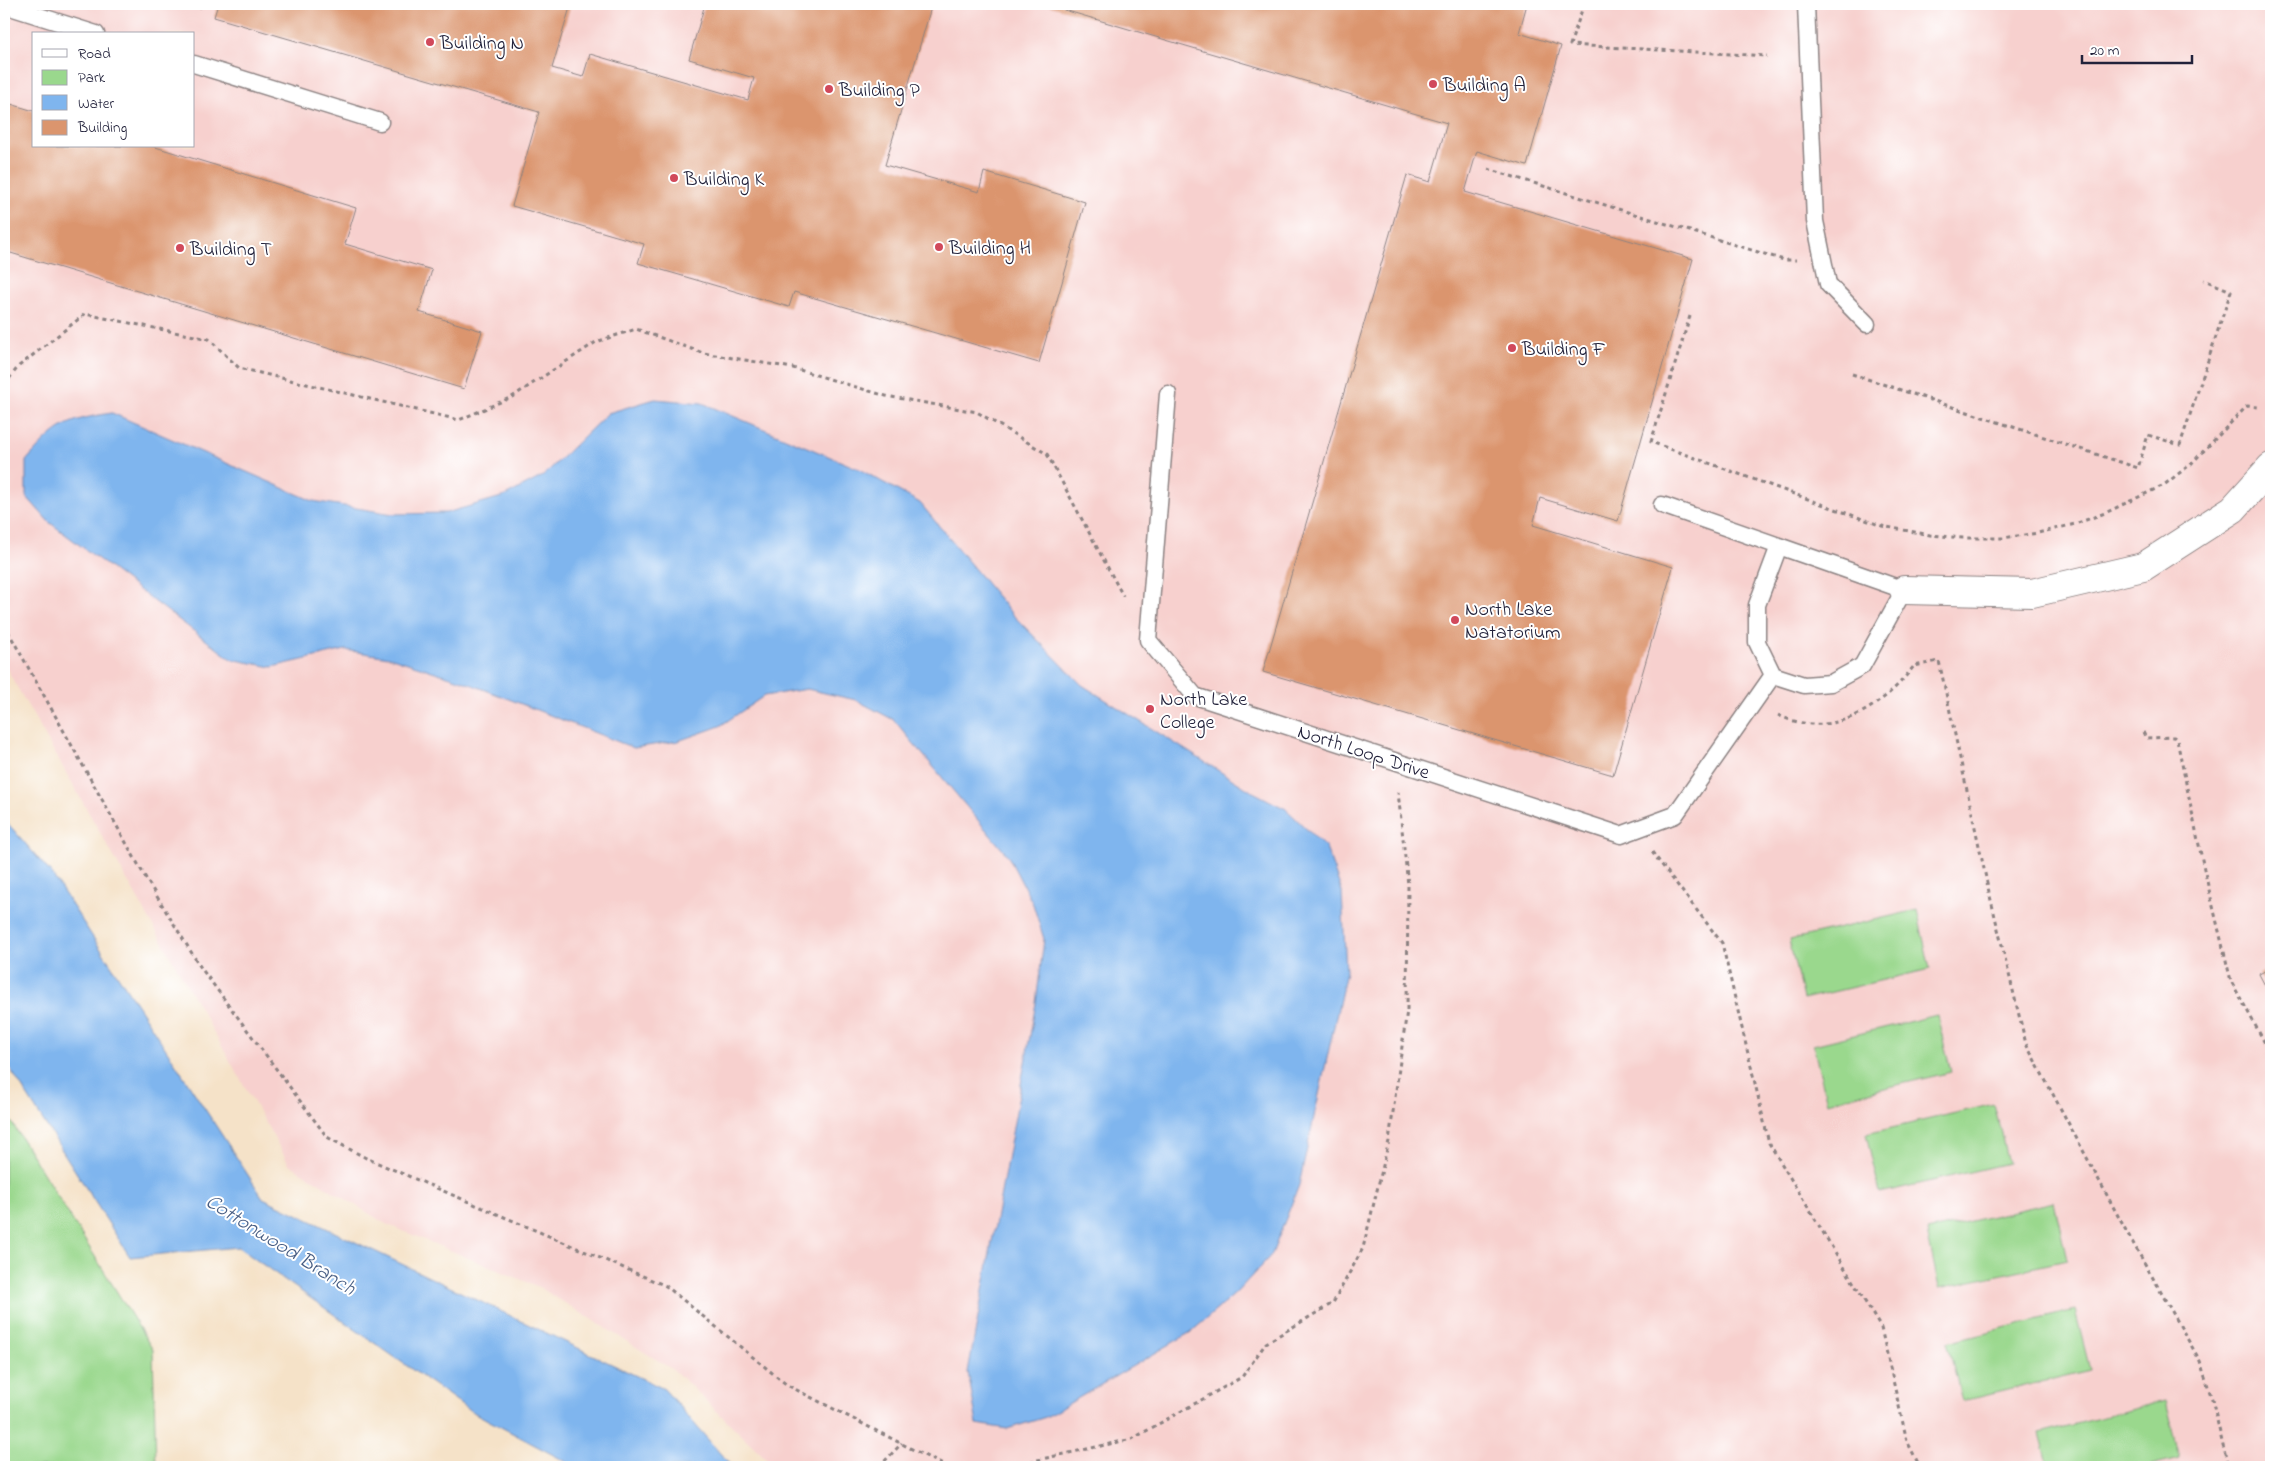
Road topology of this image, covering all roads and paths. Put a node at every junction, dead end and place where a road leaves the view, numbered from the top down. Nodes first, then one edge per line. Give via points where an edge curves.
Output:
1 (1584, 4) edge
2 (1806, 4) edge
3 (4, 5) edge
4 (90, 32) edge
5 (1767, 56) dead end
6 (195, 64) edge
7 (380, 122) dead end
8 (1488, 170) dead end
9 (1823, 259) junction
10 (2204, 280) dead end
11 (1690, 316) dead end
12 (1867, 324) dead end
13 (1852, 374) dead end
14 (4, 385) edge
15 (1168, 394) dead end
16 (2258, 407) dead end
17 (2271, 467) edge
18 (1662, 505) dead end
19 (1779, 546) junction
20 (1904, 590) junction
21 (4, 624) edge
22 (1148, 640) junction
23 (1773, 675) junction
24 (1753, 704) junction
25 (2142, 732) dead end
26 (1395, 761) junction
27 (1635, 830) junction
28 (2271, 1054) edge
29 (902, 1443) junction
30 (879, 1467) edge
31 (947, 1467) edge
32 (1006, 1467) edge
33 (1920, 1467) edge
34 (2228, 1467) edge

1 - 5 path via 1570,45
2 - 9 lane via 1815,221
3 - 4 lane
6 - 7 lane
8 - 9 path via 1784,260
9 - 12 lane via 1828,284
10 - 13 path via 2231,291 2180,445 2148,436 2138,468
11 - 16 path via 1652,442 1882,526 1930,535 2003,538 2038,533 2104,513 2164,485 2191,464 2247,406
14 - 22 path via 19,366 85,314 209,339 239,368 459,420 512,398 596,342 636,329 703,353 793,368 886,396 977,412 1047,454
15 - 22 lane
17 - 20 street via 2233,509 2144,567 2032,593
18 - 19 lane
19 - 20 lane
19 - 23 lane via 1757,605 1757,642
20 - 23 lane via 1862,666 1831,683 1804,685
21 - 29 path via 148,882 201,968 327,1137 366,1158 666,1286 787,1385
22 - 26 lane, North Loop Drive via 1195,696
23 - 24 lane, North Loop Drive
24 - 27 lane, North Loop Drive via 1674,815
24 - 34 path via 1783,718 1807,724 1832,724 1854,718 1881,701 1898,687 1914,666 1939,661 2026,1044 2200,1361
25 - 28 path via 2146,738 2174,736 2177,740 2231,981
26 - 27 lane, North Loop Drive via 1621,835
26 - 32 path via 1408,885 1407,1010 1389,1141 1363,1248 1333,1303 1266,1343 1242,1377 1132,1439
27 - 33 path via 1722,943 1769,1143 1881,1328 1907,1441
29 - 30 path
29 - 31 path

